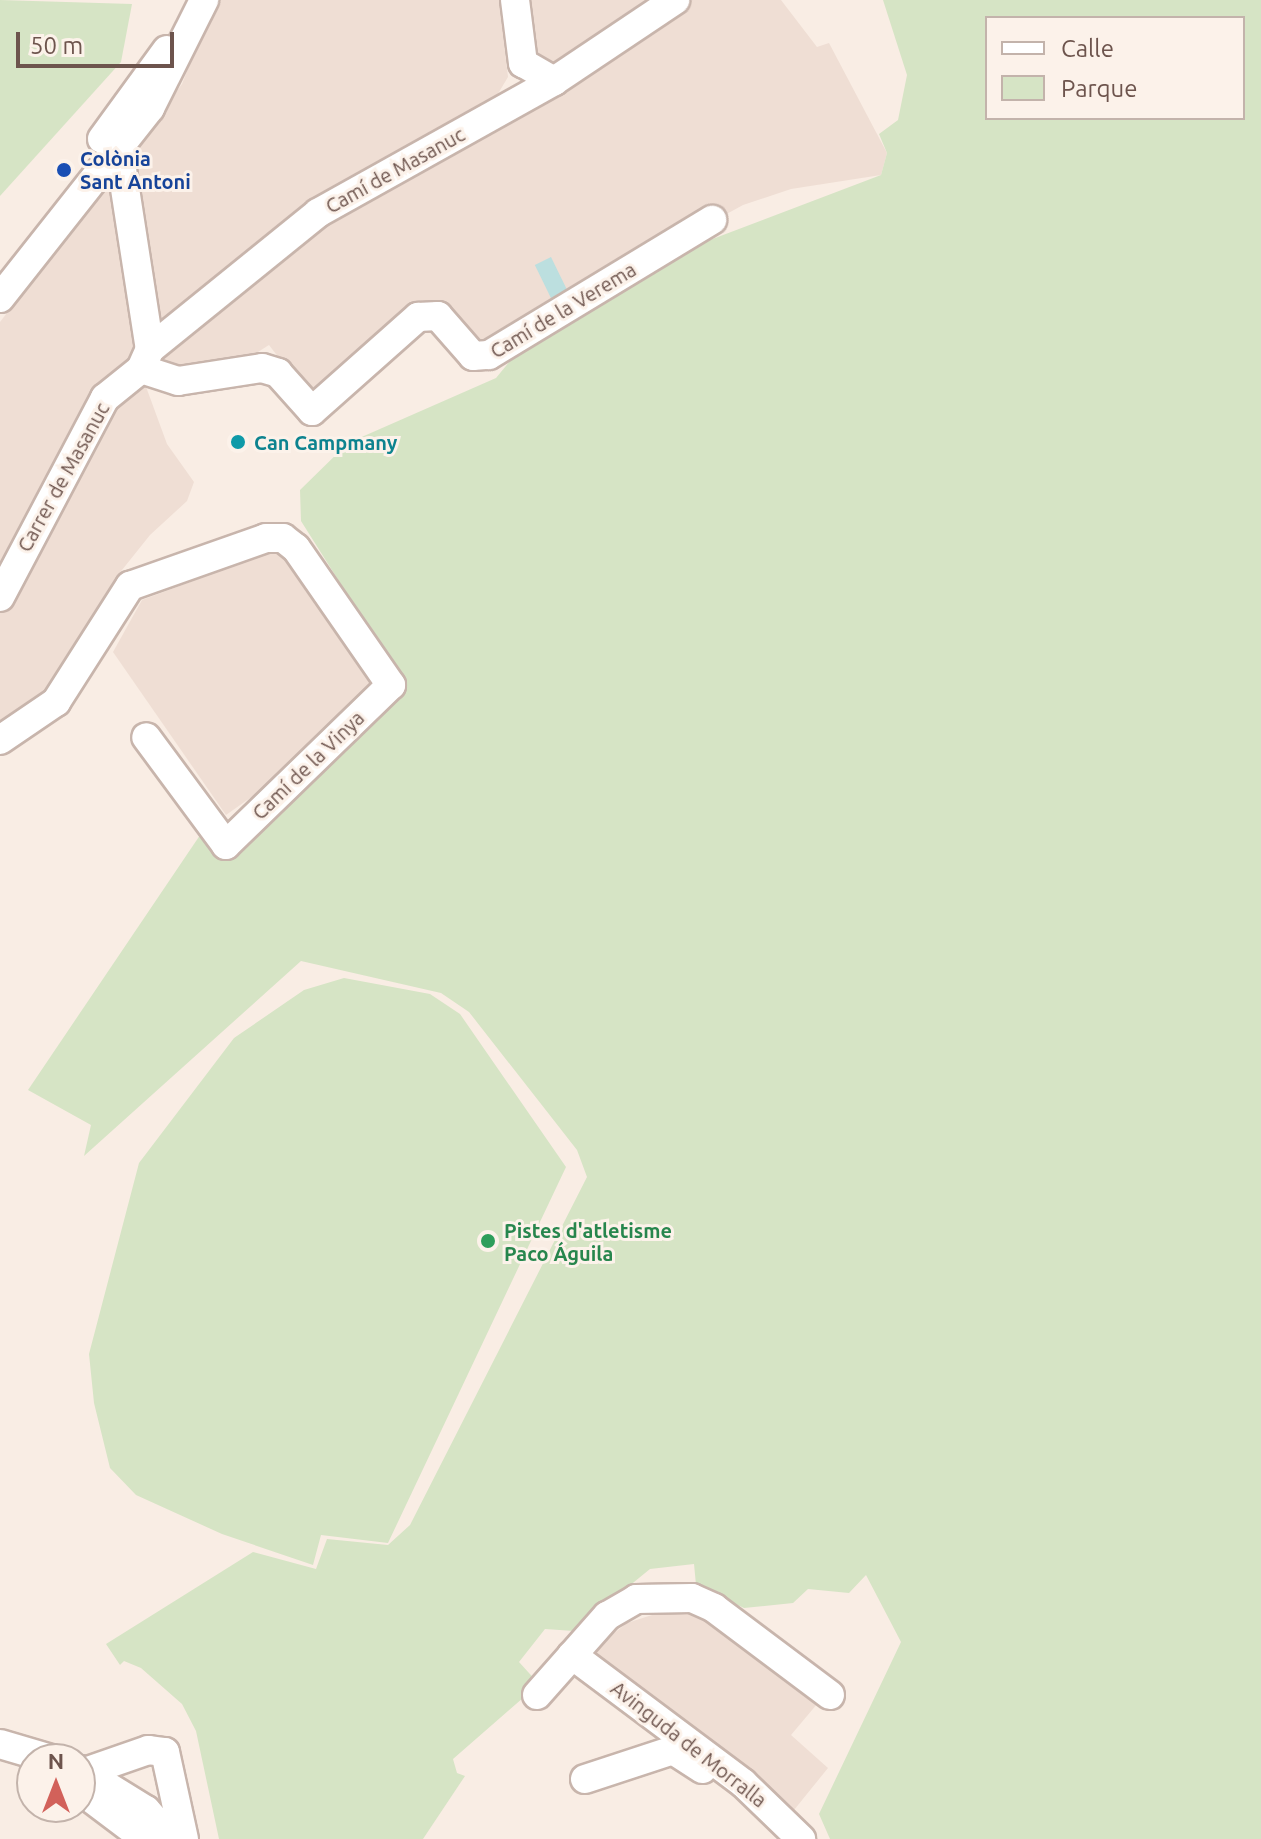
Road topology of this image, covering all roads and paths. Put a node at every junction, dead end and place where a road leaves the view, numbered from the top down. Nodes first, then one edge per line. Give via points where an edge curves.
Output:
1 (183, 0) edge
2 (204, 0) edge
3 (515, 0) edge
4 (675, 0) edge
5 (162, 62) junction
6 (554, 81) junction
7 (119, 148) junction
8 (712, 220) dead end
9 (0, 267) edge
10 (0, 298) edge
11 (146, 359) junction
12 (0, 597) edge
13 (146, 737) dead end
14 (0, 740) edge
15 (572, 1655) junction
16 (537, 1695) dead end
17 (830, 1695) dead end
18 (134, 1757) junction
19 (96, 1772) edge
20 (171, 1773) junction
21 (585, 1779) dead end
22 (743, 1783) junction
23 (96, 1784) edge
24 (96, 1792) edge
25 (130, 1799) junction
26 (145, 1839) edge
27 (154, 1839) edge
28 (171, 1839) edge
29 (184, 1839) edge
30 (801, 1839) edge

1 - 5 street
2 - 7 street via 167,83
3 - 6 street via 523,63
4 - 6 street, Camí de Masanuc
5 - 7 street via 159,79 116,138
5 - 9 street
6 - 11 street, Camí de Masanuc via 318,213
7 - 10 street
7 - 11 street
8 - 11 street, Camí de la Verema via 489,355 473,356 438,316 418,317 312,411 278,373 262,368 178,381
11 - 12 street, Carrer de Masanuc via 105,398
13 - 14 street, Camí de la Vinya via 226,845 391,685 296,548 283,538 266,538 130,586 56,702
15 - 16 street
15 - 17 street via 607,1616 636,1599 692,1598 714,1608
15 - 22 street, Avinguda de Morralla
18 - 19 street
18 - 20 street via 148,1750 165,1752
18 - 25 street via 123,1785
20 - 25 street via 165,1784
20 - 29 street
21 - 22 street via 673,1750 722,1781
22 - 30 street, Avinguda de Morralla
23 - 25 street
24 - 26 street
25 - 27 street via 133,1814
25 - 28 street

